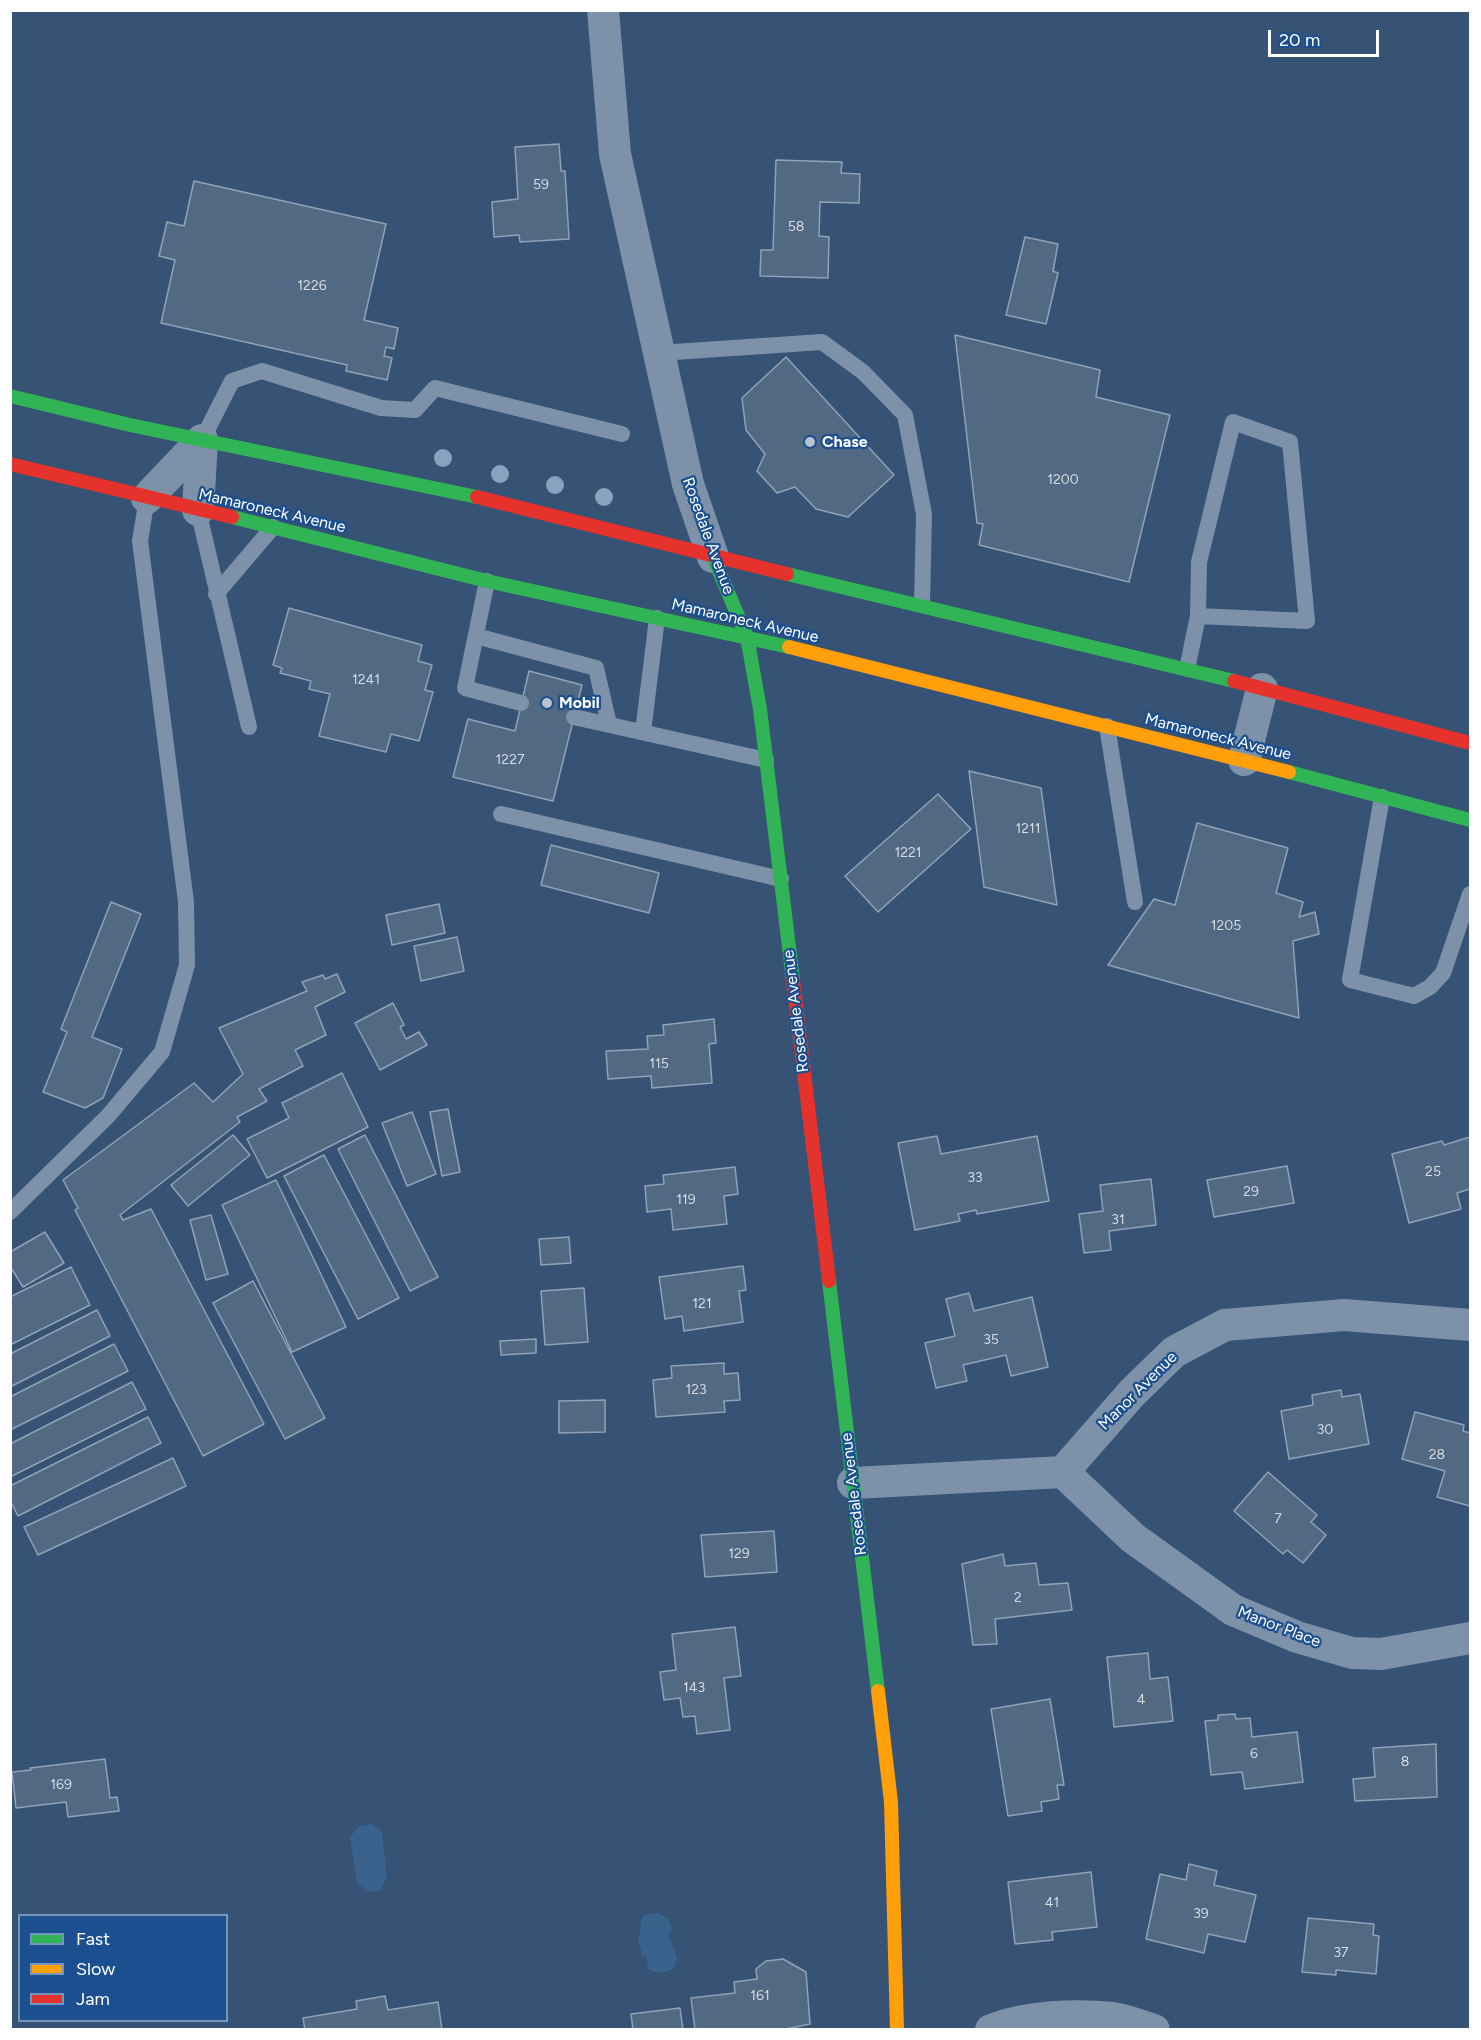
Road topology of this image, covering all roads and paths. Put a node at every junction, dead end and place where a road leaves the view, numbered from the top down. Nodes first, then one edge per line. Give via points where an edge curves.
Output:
1 (603, 10) edge
2 (659, 353) junction
3 (10, 396) edge
4 (622, 434) dead end
5 (202, 440) junction
6 (10, 464) edge
7 (147, 498) junction
8 (198, 510) junction
9 (273, 527) junction
10 (713, 557) junction
11 (487, 581) junction
12 (216, 594) junction
13 (922, 605) junction
14 (1198, 616) junction
15 (657, 618) junction
16 (476, 636) junction
17 (747, 637) junction
18 (1187, 669) junction
19 (1262, 689) junction
20 (521, 703) dead end
21 (574, 717) dead end
22 (609, 724) junction
23 (1107, 726) junction
24 (249, 727) dead end
25 (643, 732) junction
26 (1470, 743) edge
27 (766, 760) junction
28 (1244, 760) junction
29 (1382, 797) junction
30 (501, 813) dead end
31 (1470, 820) edge
32 (781, 879) junction
33 (1470, 894) edge
34 (1135, 902) dead end
35 (10, 1212) edge
36 (1470, 1325) edge
37 (1063, 1472) junction
38 (853, 1483) junction
39 (1470, 1638) edge
40 (897, 2030) edge
41 (992, 2030) edge
42 (1154, 2030) edge

1 - 2 street, Rosedale Avenue via 615,154
2 - 10 street, Rosedale Avenue via 688,484
2 - 13 lane via 822,342 863,372 905,415 924,514
3 - 5 main road
4 - 5 lane via 435,388 415,410 381,408 262,371 232,381
5 - 7 street
5 - 8 street
5 - 10 main road via 514,506
6 - 7 main road, Mamaroneck Avenue
7 - 8 main road, Mamaroneck Avenue
7 - 35 lane via 140,541 186,902 187,965 162,1052 108,1116
8 - 9 main road, Mamaroneck Avenue
8 - 12 lane
9 - 11 main road, Mamaroneck Avenue
9 - 12 lane
10 - 13 main road
10 - 17 main road, Rosedale Avenue
11 - 15 main road, Mamaroneck Avenue
11 - 16 lane
12 - 24 lane
13 - 18 main road
14 - 14 lane via 1199,562 1233,422 1290,442 1307,621
14 - 18 lane
15 - 17 main road, Mamaroneck Avenue
15 - 25 lane
16 - 20 lane via 465,688
16 - 22 lane via 596,668
17 - 23 main road, Mamaroneck Avenue
17 - 27 main road, Rosedale Avenue
18 - 19 main road
19 - 26 main road
19 - 28 street
21 - 22 lane
22 - 25 lane
23 - 28 main road, Mamaroneck Avenue
23 - 34 lane
25 - 27 lane
27 - 32 main road, Rosedale Avenue
28 - 29 main road, Mamaroneck Avenue
29 - 31 main road, Mamaroneck Avenue
29 - 33 lane via 1350,980 1414,996 1430,987 1443,973
30 - 32 lane
32 - 38 main road, Rosedale Avenue
36 - 37 street, Manor Avenue via 1344,1315 1225,1325 1174,1352
37 - 38 street
37 - 39 street, Manor Place via 1133,1538 1233,1610 1296,1637 1352,1653 1381,1654
38 - 40 main road, Rosedale Avenue via 891,1802
41 - 42 street via 1062,2016 1115,2019

